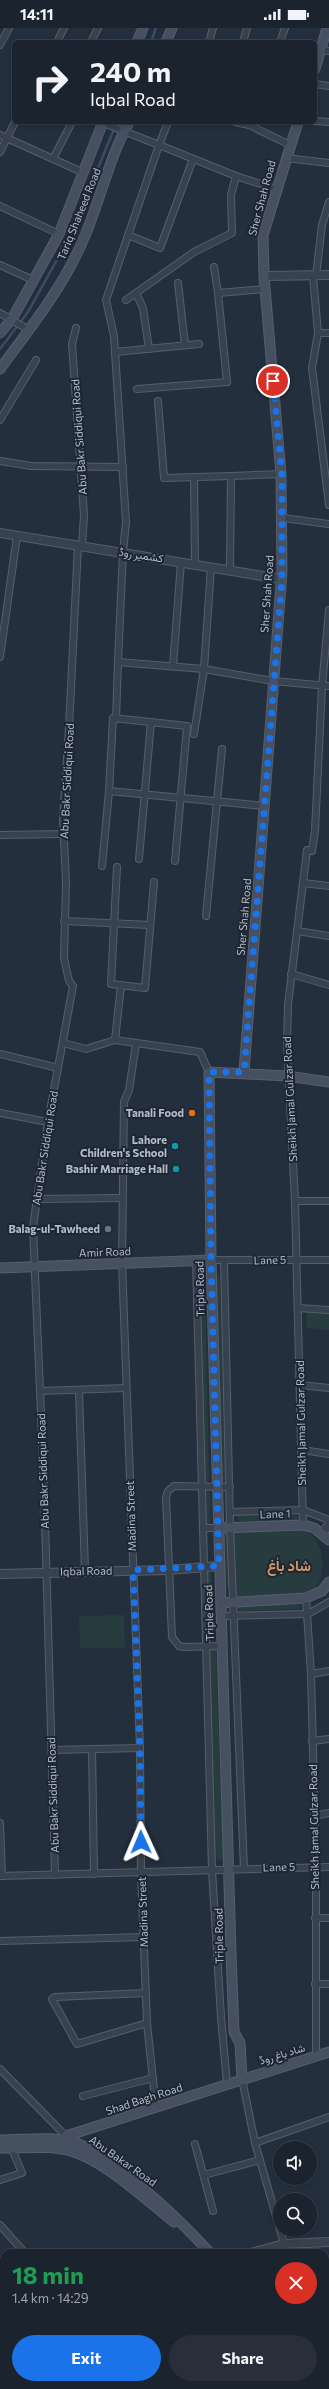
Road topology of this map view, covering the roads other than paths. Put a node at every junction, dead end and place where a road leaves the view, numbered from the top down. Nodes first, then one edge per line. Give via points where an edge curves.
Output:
1 (9, 28) edge
2 (64, 28) edge
3 (98, 28) edge
4 (144, 28) edge
5 (172, 28) edge
6 (212, 28) edge
7 (247, 28) edge
8 (284, 28) edge
9 (327, 28) edge
10 (58, 40) edge
11 (91, 40) edge
12 (138, 40) edge
13 (167, 40) edge
14 (209, 40) edge
15 (244, 40) edge
16 (281, 40) edge
17 (0, 45) edge
18 (325, 50) edge
19 (317, 64) edge
20 (317, 84) edge
21 (329, 86) edge
22 (317, 121) edge
23 (329, 122) edge
24 (14, 124) edge
25 (71, 124) edge
26 (103, 124) edge
27 (106, 124) edge
28 (128, 124) edge
29 (167, 124) edge
30 (250, 124) edge
31 (297, 124) edge
32 (123, 130) junction
33 (0, 135) edge
34 (7, 138) junction
35 (160, 145) junction
36 (290, 145) junction
37 (0, 152) edge
38 (286, 158) junction
39 (53, 159) junction
40 (193, 159) junction
41 (329, 163) edge
42 (82, 172) junction
43 (236, 176) junction
44 (276, 189) junction
45 (329, 202) edge
46 (0, 206) edge
47 (59, 234) junction
48 (128, 235) junction
49 (0, 264) edge
50 (214, 267) dead end
51 (329, 275) edge
52 (264, 276) junction
53 (314, 276) junction
54 (33, 280) junction
55 (178, 283) dead end
56 (265, 289) junction
57 (136, 293) junction
58 (218, 293) junction
59 (126, 300) dead end
60 (0, 313) edge
61 (15, 320) junction
62 (27, 328) junction
63 (76, 328) dead end
64 (329, 332) edge
65 (0, 333) edge
66 (318, 333) junction
67 (199, 344) dead end
68 (185, 345) junction
69 (149, 349) junction
70 (115, 352) junction
71 (36, 360) dead end
72 (0, 369) edge
73 (137, 389) dead end
74 (158, 401) dead end
75 (0, 420) edge
76 (0, 462) edge
77 (122, 467) junction
78 (81, 468) junction
79 (282, 474) junction
80 (231, 476) junction
81 (194, 477) junction
82 (329, 504) edge
83 (283, 518) junction
84 (329, 524) edge
85 (0, 533) edge
86 (16, 536) junction
87 (80, 546) junction
88 (123, 552) junction
89 (181, 562) junction
90 (195, 564) junction
91 (211, 567) junction
92 (230, 570) junction
93 (282, 579) junction
94 (329, 610) edge
95 (0, 657) edge
96 (118, 662) junction
97 (173, 666) junction
98 (204, 669) junction
99 (273, 681) junction
100 (322, 686) junction
101 (329, 686) edge
102 (116, 718) junction
103 (151, 722) junction
104 (194, 734) dead end
105 (222, 749) dead end
106 (109, 791) junction
107 (145, 795) junction
108 (181, 798) junction
109 (218, 802) junction
110 (265, 806) junction
111 (63, 834) junction
112 (0, 835) edge
113 (139, 859) dead end
114 (175, 861) dead end
115 (102, 866) dead end
116 (117, 867) dead end
117 (154, 882) dead end
118 (303, 884) junction
119 (329, 886) edge
120 (206, 916) dead end
121 (64, 920) junction
122 (114, 923) junction
123 (150, 925) junction
124 (296, 931) junction
125 (329, 936) edge
126 (291, 974) junction
127 (122, 985) junction
128 (329, 985) edge
129 (116, 1040) junction
130 (62, 1043) junction
131 (136, 1044) junction
132 (0, 1054) edge
133 (58, 1068) junction
134 (209, 1072) junction
135 (244, 1072) junction
136 (287, 1076) junction
137 (329, 1082) edge
138 (0, 1113) edge
139 (48, 1122) junction
140 (122, 1198) junction
141 (38, 1199) junction
142 (295, 1201) junction
143 (329, 1201) edge
144 (297, 1259) junction
145 (196, 1260) junction
146 (211, 1260) junction
147 (224, 1260) junction
148 (329, 1260) edge
149 (122, 1263) junction
150 (34, 1266) junction
151 (0, 1268) edge
152 (298, 1308) junction
153 (329, 1310) edge
154 (300, 1385) junction
155 (126, 1388) junction
156 (329, 1388) edge
157 (40, 1391) junction
158 (79, 1391) junction
159 (302, 1450) junction
160 (329, 1454) edge
161 (202, 1487) junction
162 (230, 1487) junction
163 (217, 1488) junction
164 (303, 1510) junction
165 (230, 1512) junction
166 (329, 1520) edge
167 (303, 1525) junction
168 (329, 1525) edge
169 (230, 1527) junction
170 (203, 1528) junction
171 (218, 1528) junction
172 (322, 1533) junction
173 (329, 1540) edge
174 (219, 1566) junction
175 (204, 1567) junction
176 (133, 1570) junction
177 (168, 1570) junction
178 (85, 1571) junction
179 (46, 1572) junction
180 (0, 1574) edge
181 (329, 1582) edge
182 (326, 1594) edge
183 (306, 1598) junction
184 (329, 1602) edge
185 (221, 1603) junction
186 (233, 1603) junction
187 (308, 1614) junction
188 (222, 1616) junction
189 (234, 1616) junction
190 (206, 1646) junction
191 (222, 1646) junction
192 (329, 1671) edge
193 (312, 1674) junction
194 (329, 1738) edge
195 (312, 1740) junction
196 (140, 1748) junction
197 (52, 1750) junction
198 (92, 1750) junction
199 (329, 1813) edge
200 (314, 1816) junction
201 (0, 1823) edge
202 (316, 1866) junction
203 (329, 1867) edge
204 (244, 1869) junction
205 (212, 1870) junction
206 (229, 1870) junction
207 (141, 1873) junction
208 (94, 1874) junction
209 (55, 1875) junction
210 (1, 1876) edge
211 (315, 1918) junction
212 (329, 1918) edge
213 (144, 1937) junction
214 (0, 1941) edge
215 (315, 1984) junction
216 (329, 1984) edge
217 (146, 1993) junction
218 (147, 2023) junction
219 (329, 2052) edge
220 (316, 2057) junction
221 (0, 2069) edge
222 (153, 2078) junction
223 (242, 2079) junction
224 (227, 2084) junction
225 (83, 2096) dead end
226 (156, 2108) junction
227 (329, 2117) edge
228 (0, 2140) edge
229 (63, 2142) junction
230 (255, 2143) junction
231 (195, 2144) dead end
232 (0, 2148) edge
233 (12, 2149) junction
234 (260, 2160) junction
235 (204, 2175) junction
236 (0, 2180) edge
237 (273, 2206) edge
238 (213, 2211) dead end
239 (0, 2226) edge
240 (282, 2237) edge
241 (329, 2242) edge
242 (284, 2244) junction
243 (21, 2249) edge
244 (198, 2249) edge
245 (206, 2249) edge
246 (266, 2249) edge

1 - 17 street
2 - 10 street
3 - 11 street
4 - 12 main road
5 - 13 main road
6 - 14 street
7 - 15 street
8 - 16 street
9 - 18 main road
18 - 19 main road
20 - 21 street
22 - 23 street
24 - 34 street
25 - 39 street
26 - 42 main road, Tariq Shaheed Road
27 - 32 street
28 - 32 main road, Tariq Shaheed Road
29 - 35 street
30 - 36 street
31 - 36 main road, Sher Shah Road
32 - 35 street
32 - 62 main road, Tariq Shaheed Road via 84,238 68,272
33 - 34 street
34 - 37 street
34 - 39 street
35 - 40 street
35 - 48 street
36 - 38 main road, Sher Shah Road
38 - 41 street
38 - 44 main road, Sher Shah Road
39 - 42 street
40 - 43 street
40 - 48 street via 160,248
42 - 47 main road, Tariq Shaheed Road
43 - 44 street
43 - 57 street via 231,195 232,233 194,252
44 - 52 main road, Sher Shah Road via 263,235
45 - 53 street via 322,225
46 - 47 street
47 - 54 main road, Tariq Shaheed Road
48 - 70 street via 106,300
49 - 54 street
50 - 58 street
51 - 53 street
52 - 53 street
52 - 56 main road, Sher Shah Road
53 - 66 street
54 - 61 main road, Tariq Shaheed Road
55 - 68 street
56 - 58 street
56 - 79 main road, Sher Shah Road
57 - 59 street
57 - 69 street via 144,308
58 - 73 street via 227,382
60 - 61 street
61 - 62 street
61 - 65 main road, Tariq Shaheed Road
62 - 72 main road, Tariq Shaheed Road
63 - 78 street, Abu Bakr Siddiqui Road via 72,344
64 - 66 street
66 - 82 street via 312,368
67 - 68 street
68 - 69 street
69 - 70 street
70 - 77 street
71 - 75 street
74 - 81 street via 164,478
76 - 78 street
77 - 78 street
77 - 88 street via 126,522
78 - 87 street, Abu Bakr Siddiqui Road via 84,515
79 - 80 street
79 - 83 main road, Sher Shah Road
80 - 81 street
80 - 92 street
81 - 90 street
83 - 84 street
83 - 93 main road, Sher Shah Road
85 - 86 street, کشمیر روڈ
86 - 87 street, کشمیر روڈ
86 - 95 street
87 - 88 street, کشمیر روڈ
87 - 111 street, Abu Bakr Siddiqui Road
88 - 89 street, کشمیر روڈ
88 - 96 street
89 - 90 street, کشمیر روڈ
89 - 97 street
90 - 91 street, کشمیر روڈ
91 - 92 street, کشمیر روڈ
91 - 98 street
92 - 93 street, کشمیر روڈ
93 - 99 main road, Sher Shah Road
94 - 100 street, Sheikh Jamal Gulzar Road
96 - 97 street
96 - 102 street
97 - 98 street
98 - 99 street
98 - 104 street
99 - 100 street
99 - 110 main road, Sher Shah Road
100 - 101 street
100 - 118 street, Sheikh Jamal Gulzar Road via 315,831 312,852 307,850
102 - 103 street
102 - 106 street via 113,718
103 - 107 street
103 - 108 street via 187,726
105 - 109 street
106 - 107 street
106 - 115 street
107 - 108 street
107 - 113 street
108 - 109 street
108 - 114 street
109 - 110 street
109 - 120 street
110 - 135 main road, Sher Shah Road
111 - 112 street
111 - 121 street, Abu Bakr Siddiqui Road via 66,882
116 - 122 street
117 - 123 street
118 - 119 street
118 - 124 street, Sheikh Jamal Gulzar Road
121 - 122 street
121 - 130 street, Abu Bakr Siddiqui Road via 64,958 69,981 73,986
122 - 123 street
122 - 127 street via 111,984
123 - 127 street via 145,988
124 - 125 street
124 - 126 street, Sheikh Jamal Gulzar Road
126 - 128 street
126 - 136 street, Sheikh Jamal Gulzar Road
127 - 129 street
129 - 130 street via 86,1049
129 - 131 street
130 - 133 street, Abu Bakr Siddiqui Road
131 - 134 street via 200,1052
131 - 140 street, Madina Street via 129,1090 124,1102
132 - 133 street
133 - 139 street, Abu Bakr Siddiqui Road
134 - 135 main road
134 - 146 main road, Triple Road
135 - 136 main road
136 - 137 main road
136 - 142 street, Sheikh Jamal Gulzar Road
138 - 139 street
139 - 141 street, Abu Bakr Siddiqui Road
140 - 141 street
140 - 149 street, Madina Street
141 - 150 street, Abu Bakr Siddiqui Road via 33,1227
142 - 143 street
142 - 144 street, Sheikh Jamal Gulzar Road
144 - 147 street, Lane 5
144 - 148 street, Lane 5
144 - 152 street, Sheikh Jamal Gulzar Road
145 - 146 main road, Amir Road
145 - 149 main road, Amir Road
145 - 161 street
146 - 147 street, Lane 5
146 - 163 main road, Triple Road
147 - 162 street
149 - 150 main road, Amir Road
149 - 155 street, Madina Street
150 - 151 main road, Amir Road
150 - 157 street, Abu Bakr Siddiqui Road
152 - 153 street
152 - 154 street, Sheikh Jamal Gulzar Road
154 - 156 street
154 - 159 street, Sheikh Jamal Gulzar Road
155 - 158 street
155 - 176 street, Madina Street
157 - 158 street
157 - 179 street, Abu Bakr Siddiqui Road
158 - 178 street
159 - 160 street
159 - 164 street, Sheikh Jamal Gulzar Road
161 - 163 street
161 - 170 street
161 - 177 street via 174,1486 168,1491
162 - 163 street
162 - 165 street
163 - 171 main road, Triple Road
164 - 165 street
164 - 166 street
164 - 167 street, Sheikh Jamal Gulzar Road
165 - 169 street
167 - 169 main road, Lane 1
167 - 172 main road, Lane 1
168 - 172 street
169 - 171 main road, Lane 1
169 - 186 street
170 - 171 street
170 - 175 street
171 - 174 main road, Triple Road
172 - 173 main road, Lane 1
174 - 175 street, Iqbal Road
174 - 185 main road, Triple Road
175 - 177 street, Iqbal Road
175 - 190 street
176 - 177 street, Iqbal Road
176 - 178 street, Iqbal Road
176 - 196 street, Madina Street
177 - 190 street via 172,1637 178,1646
178 - 179 street, Iqbal Road
179 - 180 street, Iqbal Road
179 - 197 street, Abu Bakr Siddiqui Road
181 - 182 main road
182 - 183 main road
183 - 186 main road
183 - 187 street, Sheikh Jamal Gulzar Road
184 - 187 street
185 - 186 main road
185 - 188 main road, Triple Road
186 - 189 street
187 - 189 street
187 - 193 street, Sheikh Jamal Gulzar Road
188 - 189 street
188 - 191 main road, Triple Road
189 - 204 street
190 - 191 street
190 - 205 street
191 - 206 main road, Triple Road
192 - 193 street
193 - 195 street, Sheikh Jamal Gulzar Road
194 - 195 street
195 - 200 street, Sheikh Jamal Gulzar Road
196 - 198 street
196 - 207 street, Madina Street
197 - 198 street
197 - 209 street, Abu Bakr Siddiqui Road
198 - 208 street
199 - 200 street
200 - 202 street, Sheikh Jamal Gulzar Road
201 - 210 street
202 - 203 street, Lane 5
202 - 204 street, Lane 5
202 - 211 street, Sheikh Jamal Gulzar Road
204 - 206 street, Lane 5
205 - 206 street, Lane 5
205 - 207 street, Lane 5
205 - 224 street
206 - 223 main road, Triple Road via 234,2032 240,2043
207 - 208 street, Lane 5
207 - 213 street, Madina Street
208 - 209 street, Lane 5
209 - 210 street, Lane 5
211 - 212 street
211 - 215 street, Sheikh Jamal Gulzar Road
213 - 214 street
213 - 217 street, Madina Street
215 - 216 street
215 - 220 street, Sheikh Jamal Gulzar Road
217 - 218 street, Madina Street
217 - 218 street via 52,1999 76,2044
218 - 222 street, Madina Street
219 - 220 main road, شاد باغ روڈ
220 - 223 main road, شاد باغ روڈ
221 - 229 street
222 - 225 street
222 - 226 street, Madina Street
223 - 224 main road, Shad Bagh Road
223 - 230 street
224 - 226 main road, Shad Bagh Road
226 - 229 main road, Shad Bagh Road
227 - 230 street
228 - 229 main road, Abu Bakar Road
229 - 233 main road, Abu Bakar Road
229 - 244 main road, Abu Bakar Road via 74,2152 91,2160 134,2190 174,2223
229 - 245 main road, Abu Bakar Road via 79,2144 92,2151 138,2184 179,2219
230 - 234 street
231 - 235 street
232 - 233 main road, Abu Bakar Road
233 - 236 street via 22,2173
234 - 235 street
234 - 237 street
235 - 238 street
239 - 243 street
240 - 242 street
241 - 242 street
242 - 246 street

